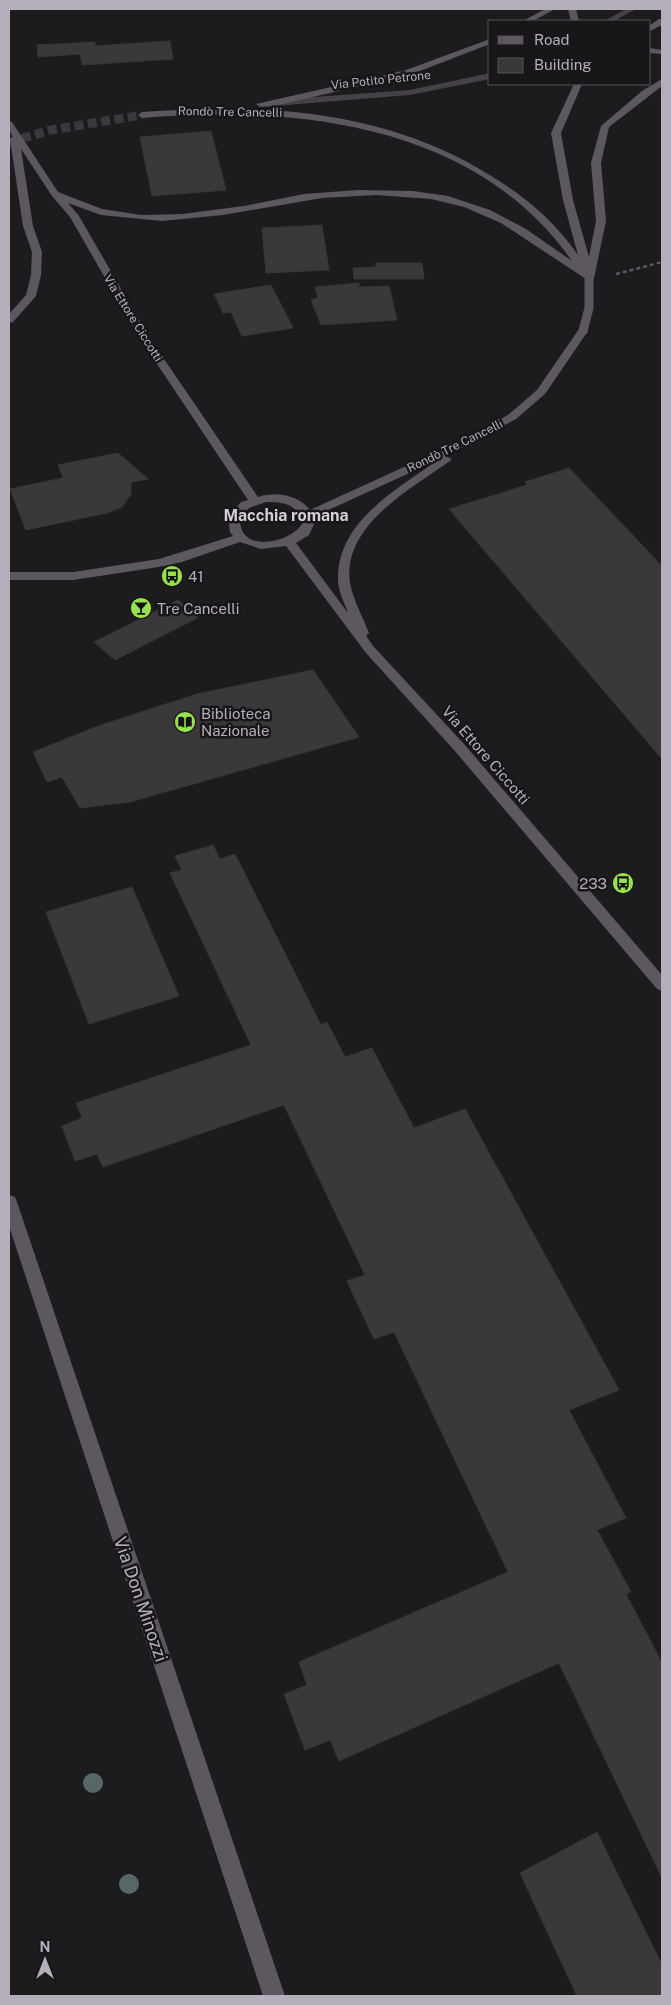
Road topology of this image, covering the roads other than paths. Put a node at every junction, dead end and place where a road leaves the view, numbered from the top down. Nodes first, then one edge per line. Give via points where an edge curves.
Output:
1 (551, 9) edge
2 (632, 9) edge
3 (529, 20) edge
4 (610, 20) edge
5 (662, 22) edge
6 (651, 28) edge
7 (488, 42) edge
8 (487, 76) edge
9 (662, 82) edge
10 (578, 85) edge
11 (274, 103) junction
12 (188, 110) junction
13 (142, 114) tunnel mouth
14 (9, 124) edge
15 (14, 135) junction
16 (56, 194) junction
17 (589, 278) junction
18 (9, 320) edge
19 (467, 442) junction
20 (254, 500) junction
21 (308, 515) junction
22 (241, 537) junction
23 (289, 542) junction
24 (9, 576) edge
25 (370, 650) junction
26 (662, 985) edge
27 (9, 1202) edge
28 (274, 1996) edge

1 - 3 main road
2 - 4 lane
5 - 6 main road
7 - 11 main road via 409,72
8 - 11 lane, Via Potito Petrone via 378,95
9 - 17 main road via 605,126 596,163 600,221
10 - 17 main road via 556,133 568,200
11 - 12 main road
12 - 13 main road, Rondò Tre Cancelli
12 - 17 main road, Rondò Tre Cancelli via 305,114 353,122 436,148 480,171 514,194 553,228
14 - 15 main road
15 - 16 main road, Via Ettore Ciccotti
15 - 18 main road via 28,226 37,252 31,296
16 - 17 main road via 100,212 159,217 219,213 337,195 393,192 448,199 477,208 530,234
16 - 20 main road, Via Ettore Ciccotti via 74,216 144,337
17 - 19 main road, Rondò Tre Cancelli, bridge via 589,308 583,331 541,392 512,417
19 - 21 main road, Rondò Tre Cancelli
19 - 25 main road via 370,517 347,550 344,580
20 - 21 main road via 287,500 304,508
20 - 22 main road via 245,504 234,517 235,531
21 - 23 main road via 310,523 307,530
22 - 23 main road via 263,545
22 - 24 main road via 159,563 73,576
23 - 25 main road, Via Ettore Ciccotti
25 - 26 main road, Via Ettore Ciccotti via 459,747
27 - 28 main road, Via Don Minozzi

